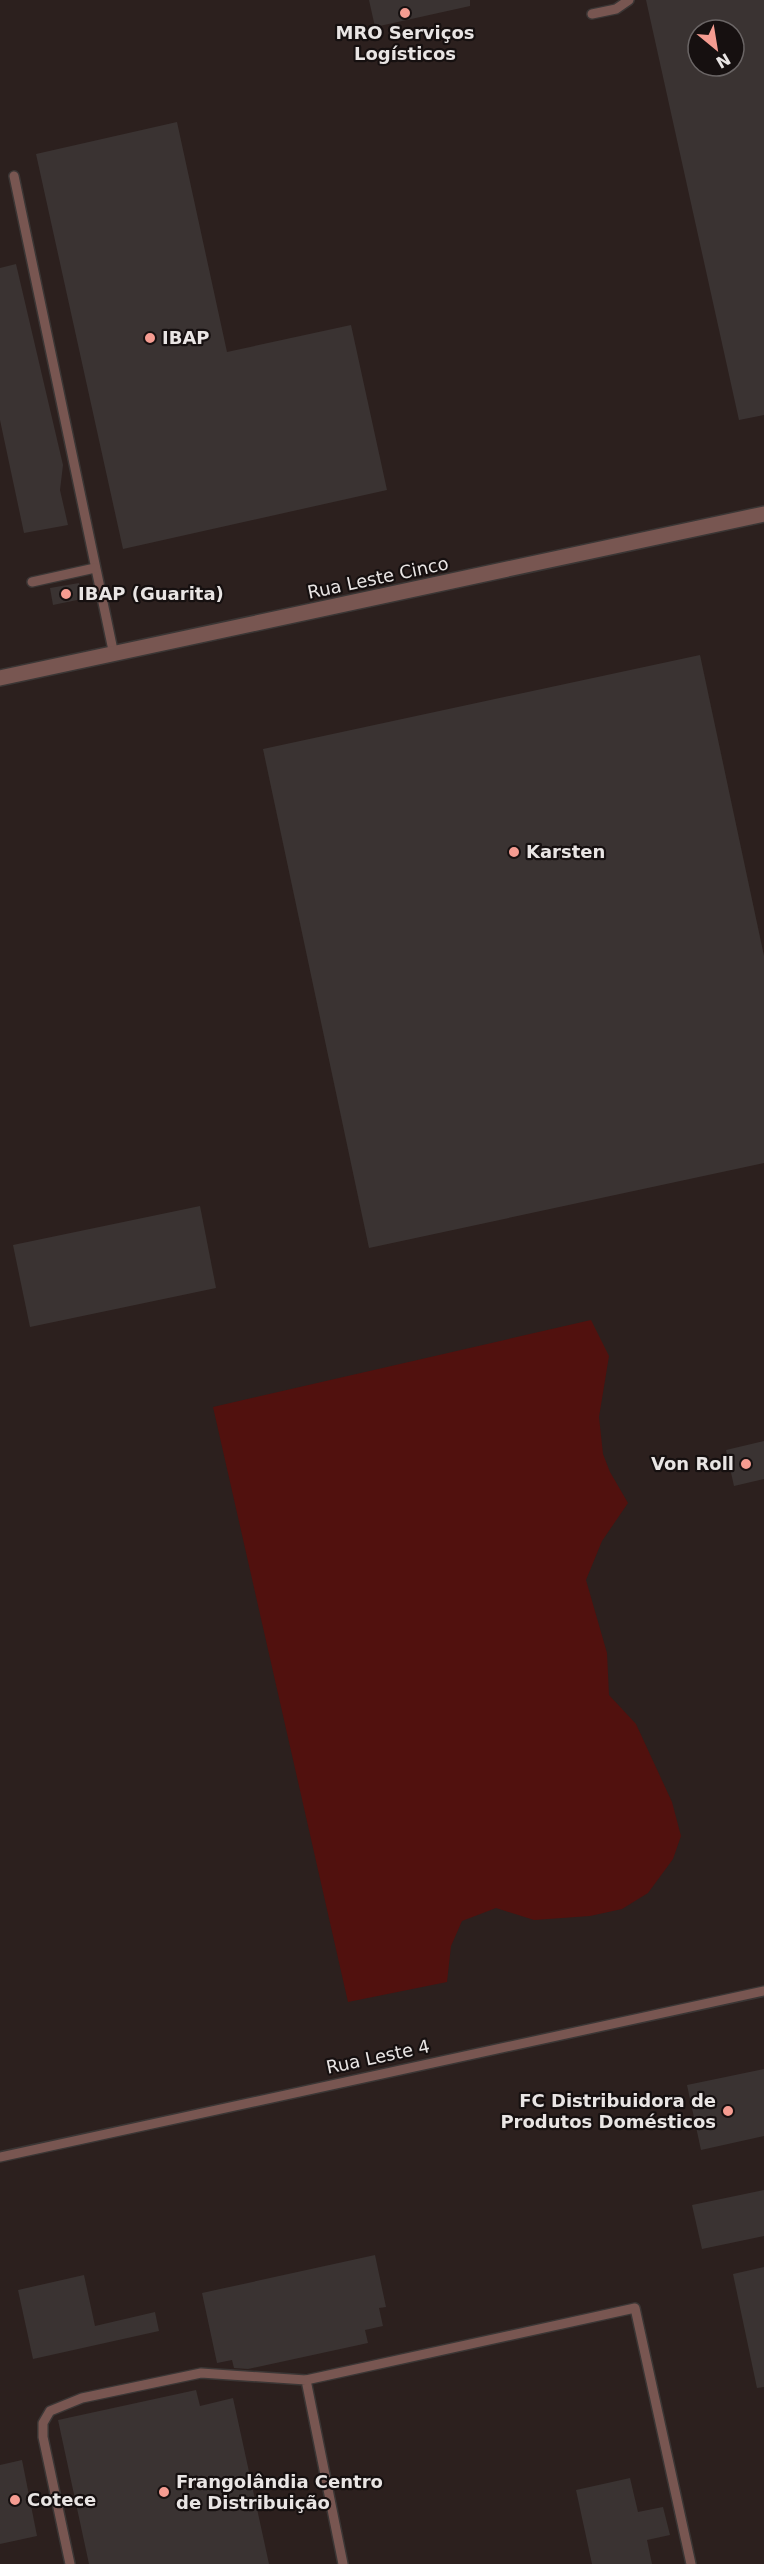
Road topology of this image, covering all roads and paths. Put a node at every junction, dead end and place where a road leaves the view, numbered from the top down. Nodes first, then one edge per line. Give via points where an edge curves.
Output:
1 (629, 0) edge
2 (592, 15) dead end
3 (14, 176) dead end
4 (764, 514) edge
5 (94, 568) junction
6 (32, 582) dead end
7 (114, 655) junction
8 (0, 678) edge
9 (764, 1991) edge
10 (0, 2157) edge
11 (306, 2380) junction
12 (70, 2564) edge
13 (343, 2564) edge
14 (691, 2564) edge

1 - 2 lane via 616,9
3 - 5 lane
4 - 7 street, Rua Leste Cinco
5 - 6 lane
5 - 7 lane
7 - 8 street, Rua Leste Cinco
9 - 10 lane, Rua Leste 4
11 - 12 lane via 201,2373 82,2398 50,2411 43,2437
11 - 13 lane
11 - 14 lane via 635,2308

